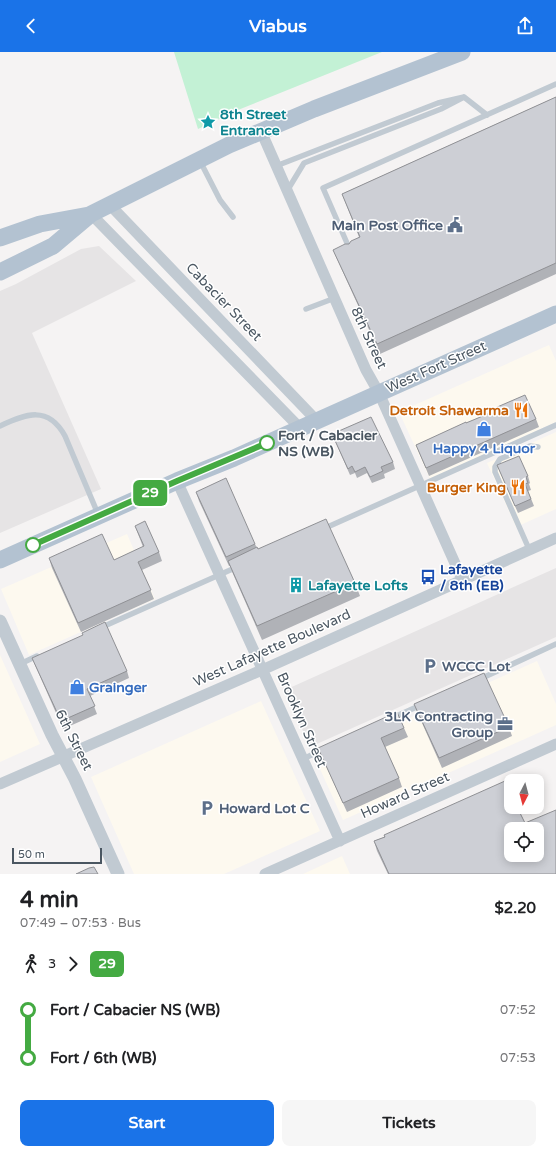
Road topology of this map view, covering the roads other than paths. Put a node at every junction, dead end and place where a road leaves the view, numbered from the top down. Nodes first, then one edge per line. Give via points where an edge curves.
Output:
1 (462, 52) edge
2 (556, 84) edge
3 (464, 97) junction
4 (487, 115) junction
5 (261, 131) junction
6 (199, 160) junction
7 (276, 166) junction
8 (287, 191) junction
9 (110, 205) junction
10 (91, 214) junction
11 (232, 218) dead end
12 (0, 238) edge
13 (350, 250) edge
14 (0, 272) edge
15 (335, 298) junction
16 (306, 309) dead end
17 (556, 314) edge
18 (379, 393) junction
19 (317, 421) junction
20 (556, 425) edge
21 (0, 426) edge
22 (300, 428) junction
23 (538, 447) dead end
24 (177, 481) junction
25 (420, 486) junction
26 (99, 516) junction
27 (320, 531) edge
28 (556, 538) edge
29 (529, 549) junction
30 (0, 560) edge
31 (242, 565) edge
32 (220, 575) junction
33 (462, 579) junction
34 (0, 621) edge
35 (92, 632) edge
36 (556, 644) edge
37 (43, 653) edge
38 (19, 664) junction
39 (262, 670) junction
40 (477, 680) edge
41 (427, 703) edge
42 (383, 722) edge
43 (556, 744) edge
44 (333, 745) edge
45 (64, 756) junction
46 (303, 759) junction
47 (0, 784) edge
48 (340, 841) junction
49 (118, 874) edge
50 (265, 874) edge

1 - 5 main road
2 - 4 lane
3 - 4 lane
3 - 7 lane via 438,103
3 - 8 lane via 442,109 304,163
4 - 13 lane via 323,188
5 - 6 main road
5 - 7 street, 8th Street
6 - 9 main road
6 - 11 lane
7 - 8 street, 8th Street
8 - 15 street, 8th Street
9 - 10 main road
9 - 19 street, Cabacier Street
10 - 12 main road via 40,224
10 - 14 main road via 53,246
10 - 22 street
15 - 16 lane
15 - 18 street, 8th Street via 366,370
17 - 18 main road, West Fort Street
18 - 19 main road, West Fort Street
18 - 25 street, 8th Street
19 - 22 main road, West Fort Street
20 - 25 lane
21 - 26 lane via 32,414 53,420 65,436
22 - 24 main road, West Fort Street
23 - 29 lane via 530,446 500,459 495,467
24 - 26 main road, West Fort Street
24 - 32 street, Brooklyn Street
25 - 27 lane
25 - 33 street, 8th Street
26 - 30 main road, West Fort Street
28 - 29 street, West Lafayette Boulevard
29 - 33 street, West Lafayette Boulevard
31 - 32 lane
32 - 35 lane
32 - 39 street, Brooklyn Street
33 - 39 street, West Lafayette Boulevard
34 - 38 street, 6th Street
36 - 40 lane
37 - 38 lane
38 - 45 street, 6th Street
39 - 45 street, West Lafayette Boulevard
39 - 46 street, Brooklyn Street
41 - 42 lane
43 - 48 street, Howard Street
44 - 46 lane
45 - 47 street, West Lafayette Boulevard
45 - 49 street, 6th Street
46 - 48 street, Brooklyn Street
48 - 50 street, Howard Street

